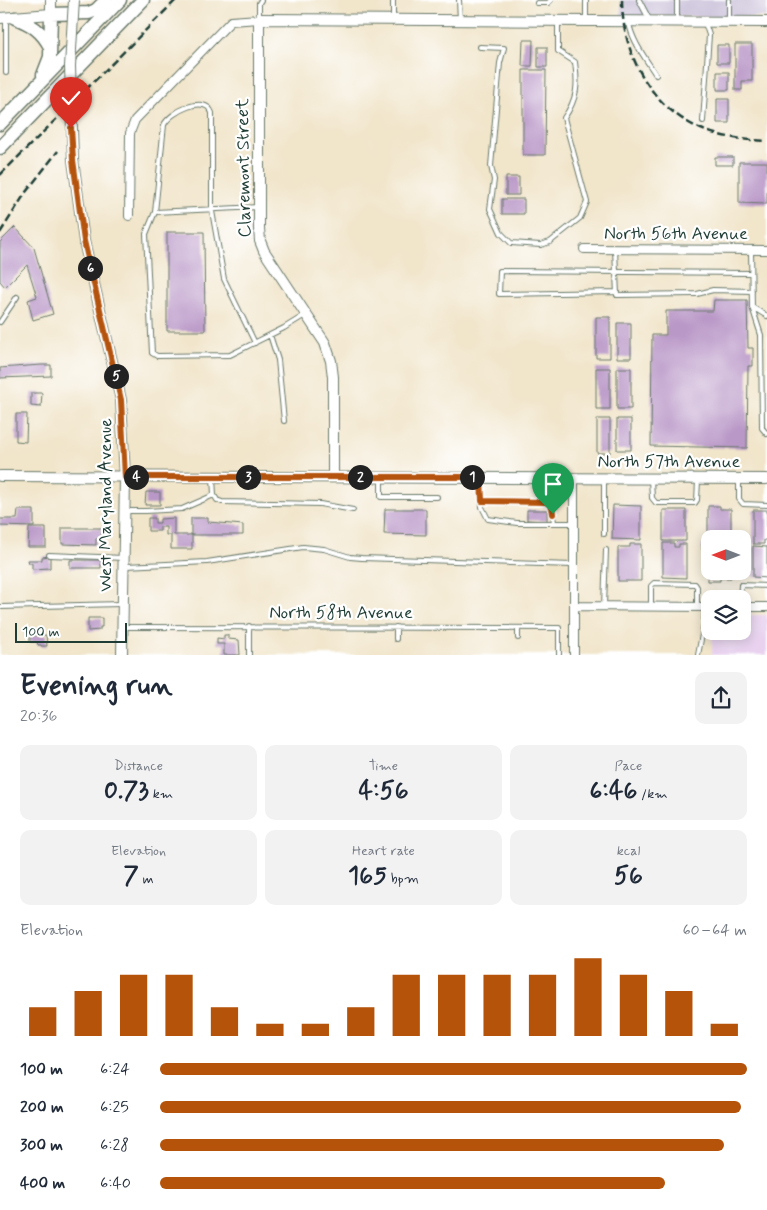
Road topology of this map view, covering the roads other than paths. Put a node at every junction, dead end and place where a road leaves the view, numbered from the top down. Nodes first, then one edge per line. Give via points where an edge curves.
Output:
1 (51, 0) edge
2 (74, 0) edge
3 (106, 0) edge
4 (120, 0) edge
5 (143, 0) edge
6 (261, 0) edge
7 (393, 0) edge
8 (459, 0) edge
9 (551, 0) edge
10 (586, 0) edge
11 (639, 0) edge
12 (677, 0) edge
13 (729, 0) edge
14 (537, 3) dead end
15 (51, 14) junction
16 (7, 18) edge
17 (259, 19) junction
18 (392, 19) junction
19 (460, 20) junction
20 (558, 20) junction
21 (586, 20) junction
22 (628, 21) junction
23 (650, 21) junction
24 (677, 21) junction
25 (704, 21) junction
26 (729, 22) junction
27 (767, 22) edge
28 (480, 47) dead end
29 (51, 48) junction
30 (6, 73) dead end
31 (656, 75) dead end
32 (35, 88) junction
33 (703, 121) dead end
34 (0, 124) edge
35 (0, 148) edge
36 (259, 207) junction
37 (212, 210) junction
38 (155, 212) junction
39 (129, 216) dead end
40 (584, 249) dead end
41 (615, 249) junction
42 (751, 250) junction
43 (767, 250) edge
44 (615, 272) junction
45 (752, 273) junction
46 (752, 291) junction
47 (616, 292) junction
48 (17, 298) dead end
49 (752, 308) junction
50 (306, 314) junction
51 (767, 316) edge
52 (0, 322) edge
53 (270, 335) junction
54 (255, 343) junction
55 (284, 422) dead end
56 (767, 434) edge
57 (0, 476) edge
58 (125, 477) junction
59 (212, 477) junction
60 (333, 477) junction
61 (381, 477) junction
62 (481, 477) junction
63 (574, 478) junction
64 (604, 478) junction
65 (651, 478) junction
66 (698, 478) junction
67 (739, 479) junction
68 (767, 479) edge
69 (214, 495) junction
70 (437, 497) dead end
71 (482, 501) junction
72 (767, 505) edge
73 (352, 510) dead end
74 (124, 511) junction
75 (554, 523) junction
76 (574, 523) junction
77 (604, 534) dead end
78 (606, 550) dead end
79 (50, 555) dead end
80 (124, 562) junction
81 (574, 565) junction
82 (767, 586) edge
83 (741, 590) edge
84 (701, 598) edge
85 (123, 604) junction
86 (574, 606) junction
87 (604, 606) junction
88 (651, 606) junction
89 (0, 607) edge
90 (701, 607) edge
91 (751, 607) edge
92 (767, 607) edge
93 (249, 626) junction
94 (123, 627) junction
95 (396, 627) junction
96 (518, 628) junction
97 (518, 638) dead end
98 (396, 639) dead end
99 (701, 640) edge
100 (122, 655) edge
101 (249, 655) edge
102 (559, 655) edge
103 (574, 655) edge
104 (698, 655) edge

1 - 15 street
2 - 58 street, West Maryland Avenue, bridge via 70,66 73,160 83,236 121,400
3 - 15 highway via 89,13
4 - 32 highway
5 - 35 highway
6 - 17 lane
7 - 18 lane
8 - 19 lane
9 - 14 lane
10 - 21 lane
11 - 23 lane
12 - 24 lane
13 - 26 lane
15 - 16 street
15 - 29 highway
16 - 29 highway via 27,22 37,29
16 - 30 lane
17 - 18 street
17 - 36 street, Claremont Street
17 - 39 street via 231,21 135,120 130,133
18 - 19 street
19 - 20 street
20 - 21 street
20 - 28 lane via 558,51 575,62 578,83 571,108 564,118 587,202 580,218 550,242 541,245 511,243 501,233 490,209 494,180 491,166 504,48
21 - 22 street
22 - 23 street
22 - 31 lane
23 - 24 street
24 - 25 street
25 - 26 street
25 - 33 lane via 708,35
26 - 27 street
29 - 32 highway via 48,66
32 - 34 highway
36 - 37 lane
36 - 50 street, Claremont Street via 260,241 264,251
37 - 38 lane
37 - 38 lane via 212,113 211,109 198,104 167,118 164,125
37 - 54 lane via 224,279
38 - 54 lane via 146,234 152,353 157,356 230,355
40 - 41 street, North 56th Avenue
41 - 42 street, North 56th Avenue
41 - 44 lane
42 - 43 street, North 56th Avenue
42 - 45 lane
44 - 45 lane
44 - 47 lane
44 - 47 lane via 500,271 500,294
45 - 46 lane
46 - 47 lane via 620,296
46 - 49 lane
48 - 52 lane
49 - 51 lane
49 - 56 lane via 761,335 761,414 762,428
50 - 53 lane
50 - 60 street, Claremont Street via 325,343 331,361
53 - 54 lane
53 - 55 lane via 278,360
57 - 58 street, North 57th Avenue
58 - 59 street, North 57th Avenue
58 - 74 street, West Maryland Avenue
59 - 60 street, North 57th Avenue
59 - 69 lane
60 - 61 street, North 57th Avenue
61 - 62 street, North 57th Avenue
61 - 70 lane via 381,497
62 - 63 street, North 57th Avenue
62 - 71 lane
63 - 64 street, North 57th Avenue
63 - 76 street
64 - 65 street, North 57th Avenue
64 - 77 lane
65 - 66 street, North 57th Avenue
65 - 66 lane via 654,501 675,503 697,502
66 - 67 street, North 57th Avenue
67 - 68 street, North 57th Avenue
67 - 72 lane via 739,499 743,504
69 - 73 lane via 222,502 320,504
69 - 74 lane via 182,508
71 - 75 lane via 488,519
71 - 75 lane via 546,502 552,506
74 - 80 street, West Maryland Avenue
75 - 76 lane
76 - 81 street
78 - 87 lane
79 - 80 lane
80 - 81 lane via 207,562 303,547 362,558
80 - 85 street, West Maryland Avenue
81 - 86 street
82 - 83 lane via 741,585
84 - 88 lane via 695,584 654,582
85 - 89 lane
85 - 94 street, West Maryland Avenue
86 - 87 street
86 - 103 street
87 - 88 street
88 - 90 street
91 - 92 street
93 - 94 lane, North 58th Avenue
93 - 95 lane, North 58th Avenue
93 - 101 lane
94 - 100 street, West Maryland Avenue
95 - 96 lane, North 58th Avenue
95 - 98 lane
96 - 97 lane
96 - 102 lane, North 58th Avenue via 559,628
99 - 104 lane

